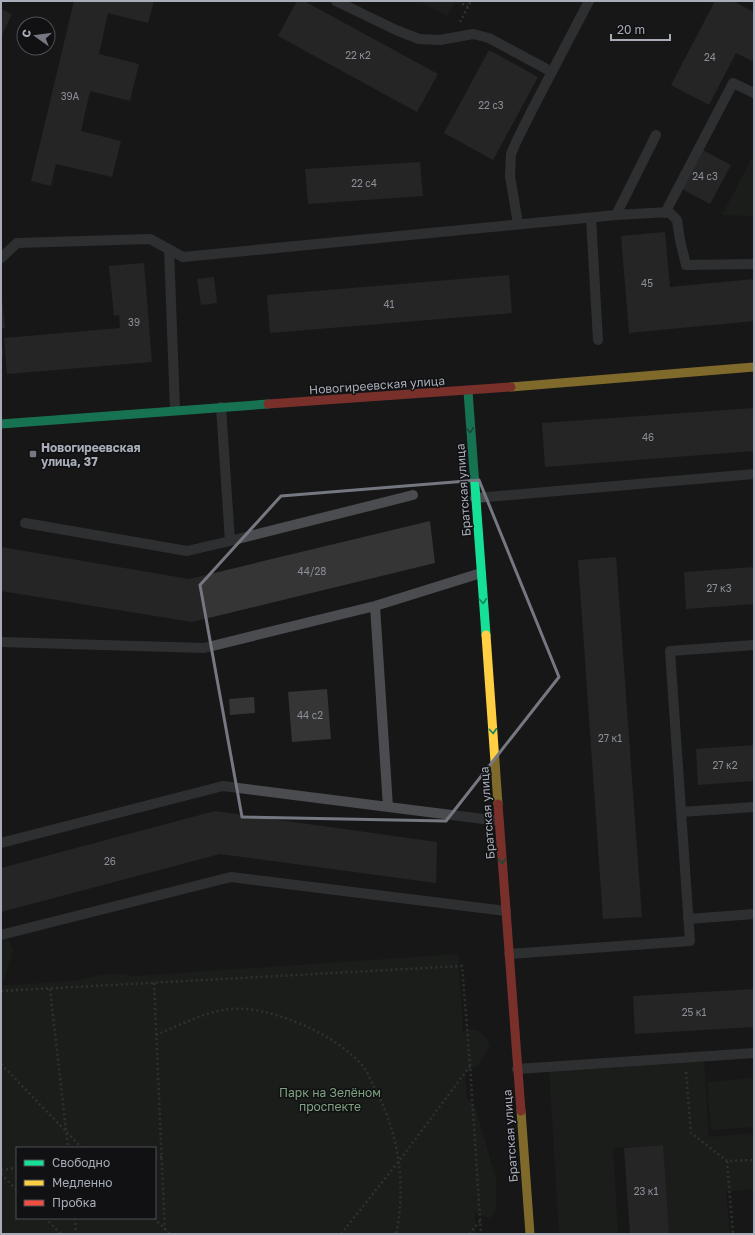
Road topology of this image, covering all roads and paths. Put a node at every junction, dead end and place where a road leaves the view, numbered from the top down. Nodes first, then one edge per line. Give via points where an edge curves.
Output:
1 (336, 1) edge
2 (458, 1) edge
3 (589, 1) edge
4 (468, 6) dead end
5 (552, 72) junction
6 (754, 93) edge
7 (656, 135) dead end
8 (665, 213) junction
9 (616, 215) junction
10 (591, 218) junction
11 (518, 224) junction
12 (169, 249) junction
13 (1, 258) edge
14 (754, 264) edge
15 (598, 340) dead end
16 (754, 367) edge
17 (468, 391) junction
18 (221, 407) junction
19 (175, 410) junction
20 (1, 424) edge
21 (754, 474) edge
22 (413, 495) dead end
23 (475, 498) junction
24 (25, 522) dead end
25 (230, 541) junction
26 (481, 573) junction
27 (375, 606) junction
28 (1, 642) edge
29 (754, 645) edge
30 (388, 807) junction
31 (754, 807) edge
32 (681, 812) junction
33 (499, 821) junction
34 (1, 843) edge
35 (506, 911) junction
36 (754, 914) edge
37 (688, 919) junction
38 (1, 935) edge
39 (509, 954) junction
40 (154, 983) junction
41 (50, 989) junction
42 (1, 991) edge
43 (156, 1035) junction
44 (754, 1053) edge
45 (685, 1058) junction
46 (1, 1064) edge
47 (470, 1065) junction
48 (518, 1069) junction
49 (66, 1133) junction
50 (68, 1147) edge
51 (81, 1147) edge
52 (156, 1157) edge
53 (162, 1157) junction
54 (754, 1160) edge
55 (399, 1161) junction
56 (727, 1161) junction
57 (16, 1168) edge
58 (1, 1170) edge
59 (1, 1174) edge
60 (16, 1189) edge
61 (46, 1219) edge
62 (75, 1219) edge
63 (155, 1219) edge
64 (480, 1221) junction
65 (165, 1228) junction
66 (61, 1234) edge
67 (76, 1234) edge
68 (165, 1234) edge
69 (170, 1234) edge
70 (341, 1234) edge
71 (396, 1234) edge
72 (469, 1234) edge
73 (481, 1234) edge
74 (530, 1234) edge
75 (733, 1234) edge

1 - 5 lane via 419,39 440,40 473,34 489,38
2 - 4 path
3 - 5 lane
5 - 11 lane via 511,154 510,176
6 - 8 lane via 733,83
7 - 9 lane
8 - 9 lane
8 - 14 lane via 669,212 677,220 686,265
9 - 10 lane
10 - 11 lane
10 - 15 lane
11 - 12 lane via 183,257
12 - 13 lane via 150,239 16,243
12 - 19 lane
16 - 17 street, Новогиреевская улица
17 - 18 street, Новогиреевская улица
17 -> 23 street, Братская улица
18 - 19 street, Новогиреевская улица
18 - 25 lane
19 - 20 street, Новогиреевская улица
21 - 23 lane
22 - 25 lane
23 - 26 street, Братская улица
24 - 25 lane via 187,551
26 - 27 lane
26 -> 33 street, Братская улица
27 - 28 lane via 204,648
27 - 30 lane
29 - 32 lane via 670,651
30 - 33 lane
30 - 34 lane via 223,786
31 - 32 lane
32 - 37 lane
33 -> 35 street, Братская улица
35 - 38 lane via 231,877
35 - 39 street, Братская улица
36 - 37 lane
37 - 39 lane via 690,941
39 - 48 street, Братская улица
40 - 41 path
40 - 43 path
40 - 47 path via 462,966
41 - 42 path
41 - 49 path
43 - 53 path
43 - 55 path via 207,1014 231,1009 260,1010 310,1028 342,1046 364,1067 391,1124
44 - 45 lane
45 - 48 lane
45 - 56 path via 691,1133
46 - 49 path
47 - 55 path
47 - 64 path
48 - 74 street, Братская улица
49 - 50 path
49 - 51 path
52 - 53 path
53 - 65 path
54 - 56 path
55 - 70 path
55 - 71 path via 400,1206
56 - 75 path
57 - 58 path
59 - 60 path
61 - 66 path
62 - 67 path
63 - 65 path
64 - 72 path
64 - 73 path
65 - 68 path
65 - 69 path

